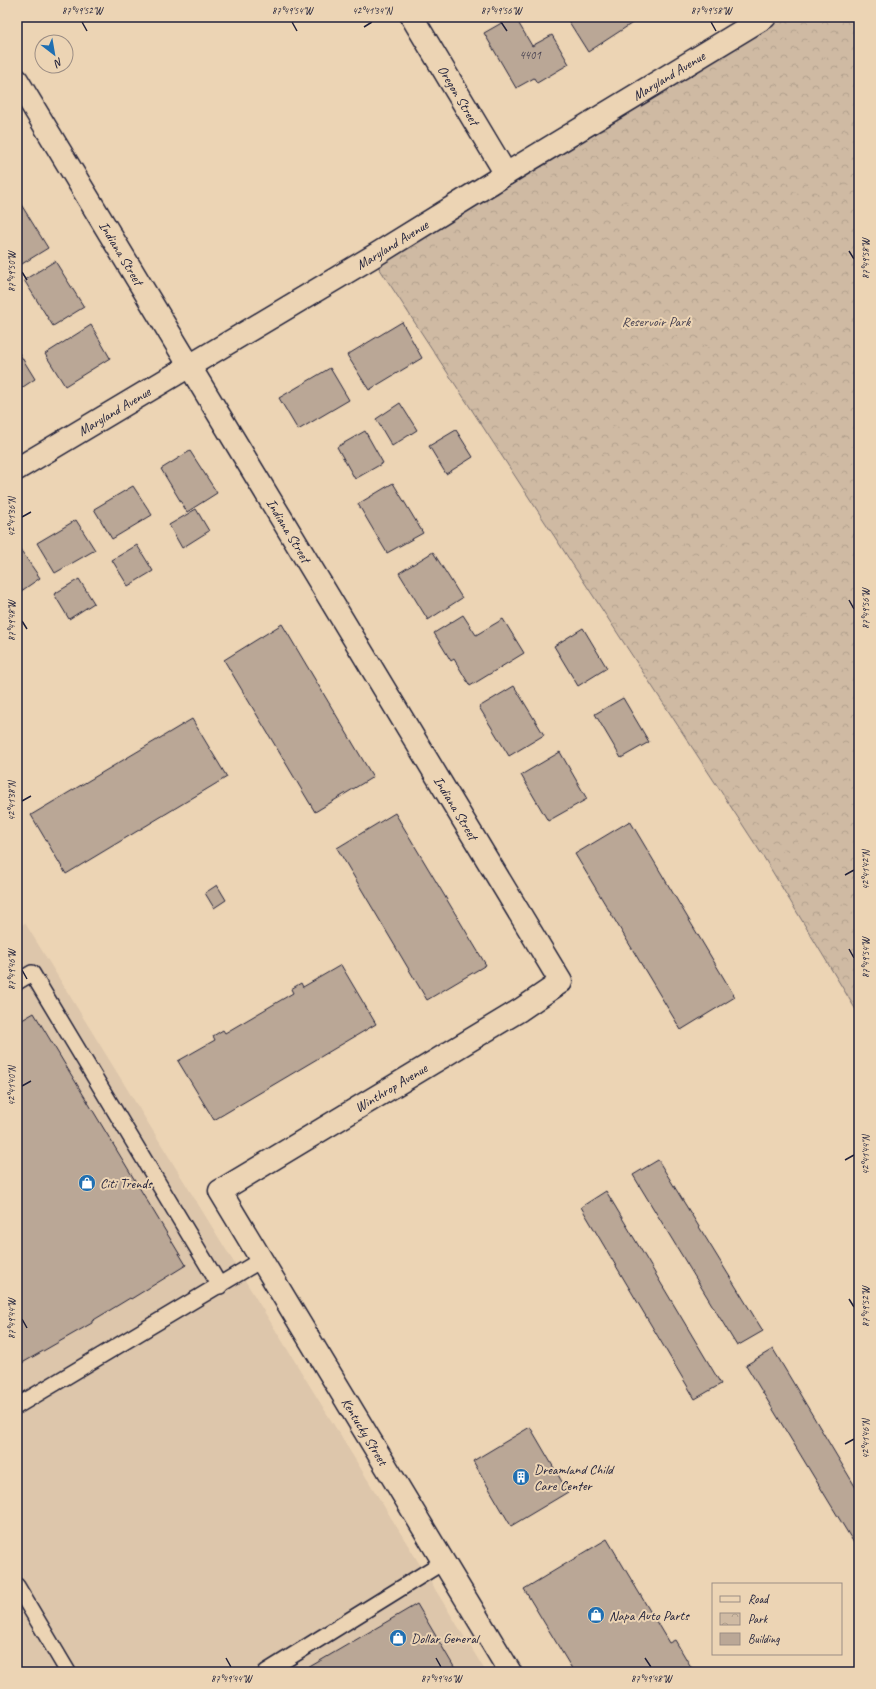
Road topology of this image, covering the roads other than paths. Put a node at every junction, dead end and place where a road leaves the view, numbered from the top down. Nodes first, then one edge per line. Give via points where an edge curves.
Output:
1 (412, 17) edge
2 (765, 17) edge
3 (17, 80) edge
4 (506, 174) junction
5 (189, 365) junction
6 (17, 469) edge
7 (17, 982) edge
8 (561, 982) joint
9 (220, 1191) joint
10 (261, 1260) junction
11 (220, 1286) junction
12 (17, 1406) edge
13 (443, 1562) junction
14 (17, 1586) edge
15 (68, 1672) edge
16 (266, 1672) edge
17 (510, 1672) edge

1 - 4 street, Oregon Street
2 - 4 street, Maryland Avenue
3 - 5 street, Indiana Street
4 - 5 street, Maryland Avenue
5 - 6 street, Maryland Avenue
5 - 8 street, Indiana Street
7 - 11 lane via 32,973
8 - 9 street, Winthrop Avenue via 520,1010
9 - 10 street, Kentucky Street
10 - 11 lane
10 - 13 street, Kentucky Street
11 - 12 lane
13 - 16 lane
13 - 17 street, Kentucky Street
14 - 15 lane

